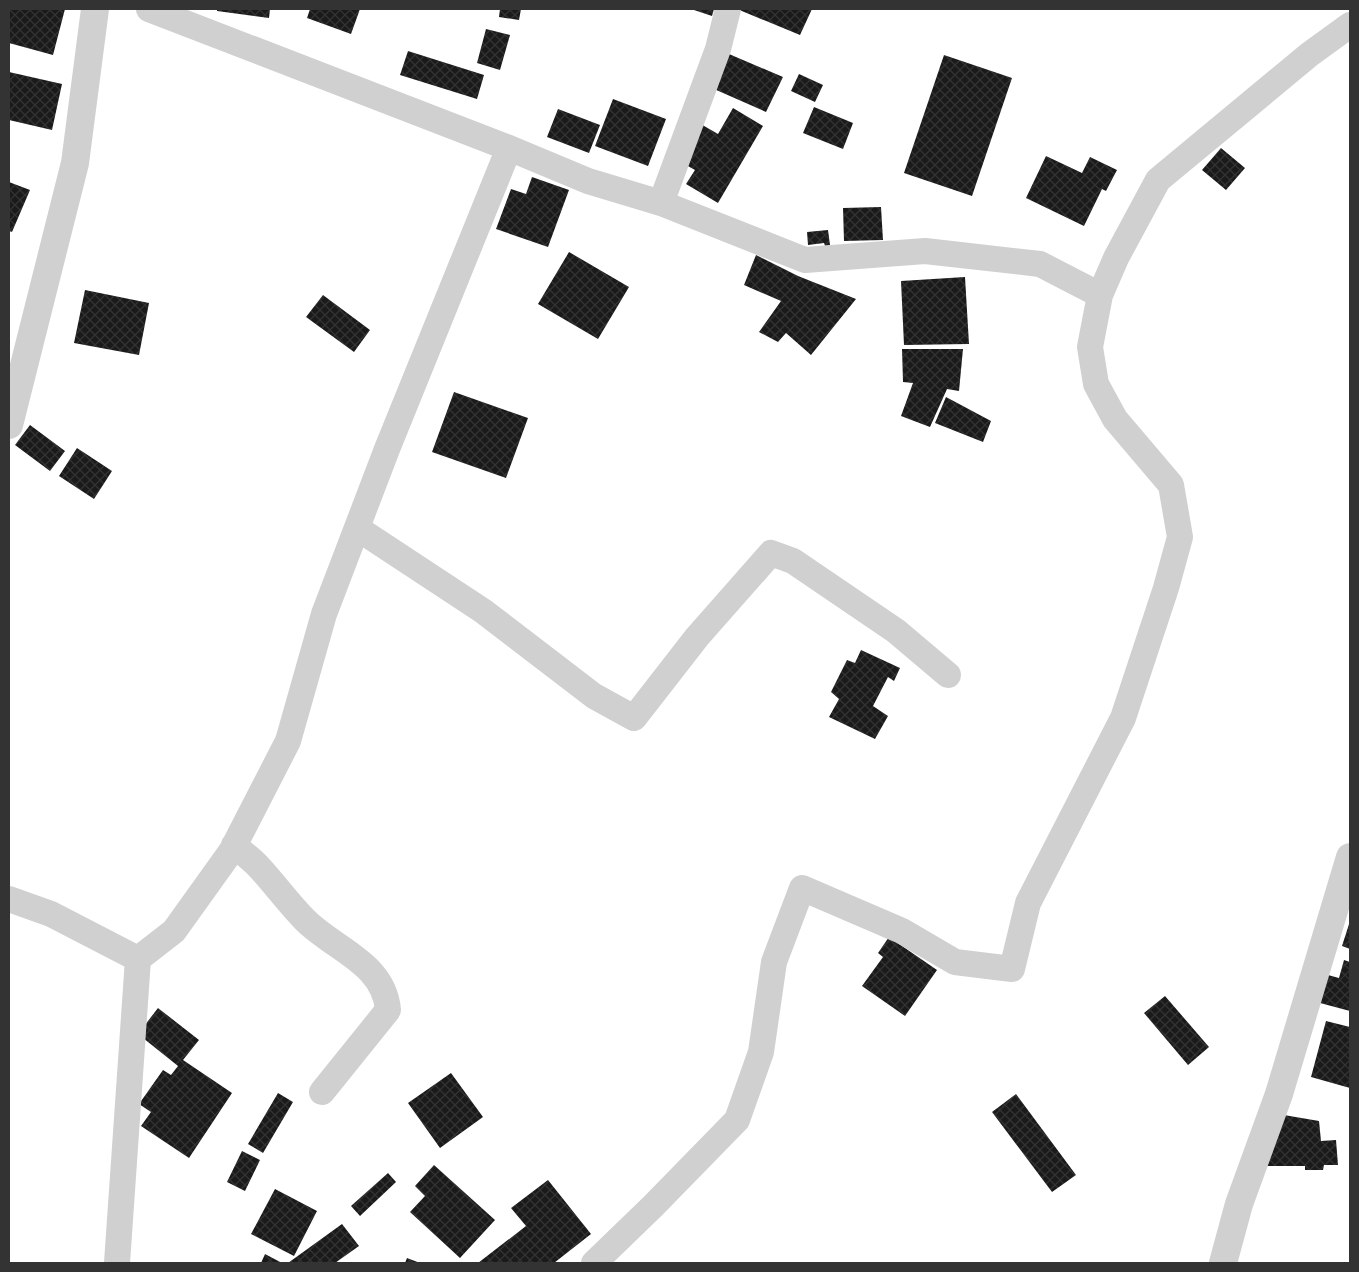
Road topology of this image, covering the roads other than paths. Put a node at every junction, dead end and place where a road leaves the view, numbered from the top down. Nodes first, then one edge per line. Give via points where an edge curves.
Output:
1 (96, 9) edge
2 (149, 9) edge
3 (728, 9) edge
4 (1350, 25) edge
5 (509, 148) junction
6 (661, 204) junction
7 (1100, 296) junction
8 (9, 425) edge
9 (357, 528) junction
10 (948, 675) dead end
11 (234, 845) junction
12 (1350, 857) edge
13 (9, 899) edge
14 (138, 959) junction
15 (322, 1092) dead end
16 (117, 1263) edge
17 (594, 1263) edge
18 (1223, 1263) edge

1 - 8 street via 75,163
2 - 5 street
3 - 6 street via 718,49
4 - 7 street via 1310,54 1158,180 1116,258
5 - 6 street via 588,180
5 - 9 street
6 - 7 street via 805,260 925,251 1040,264
7 - 17 street via 1090,347 1096,384 1115,419 1171,485 1180,537 1123,718 1028,903 1012,969 955,962 902,932 802,888 774,962 761,1052 737,1120
9 - 10 street via 483,611 594,696 634,718 697,637 771,553 793,561 896,630
9 - 11 street via 324,614 288,741
11 - 14 street via 174,931
11 - 15 street via 308,923 360,960 387,996 388,1010
12 - 18 street via 1279,1094 1238,1204
13 - 14 street via 51,914
14 - 16 street

